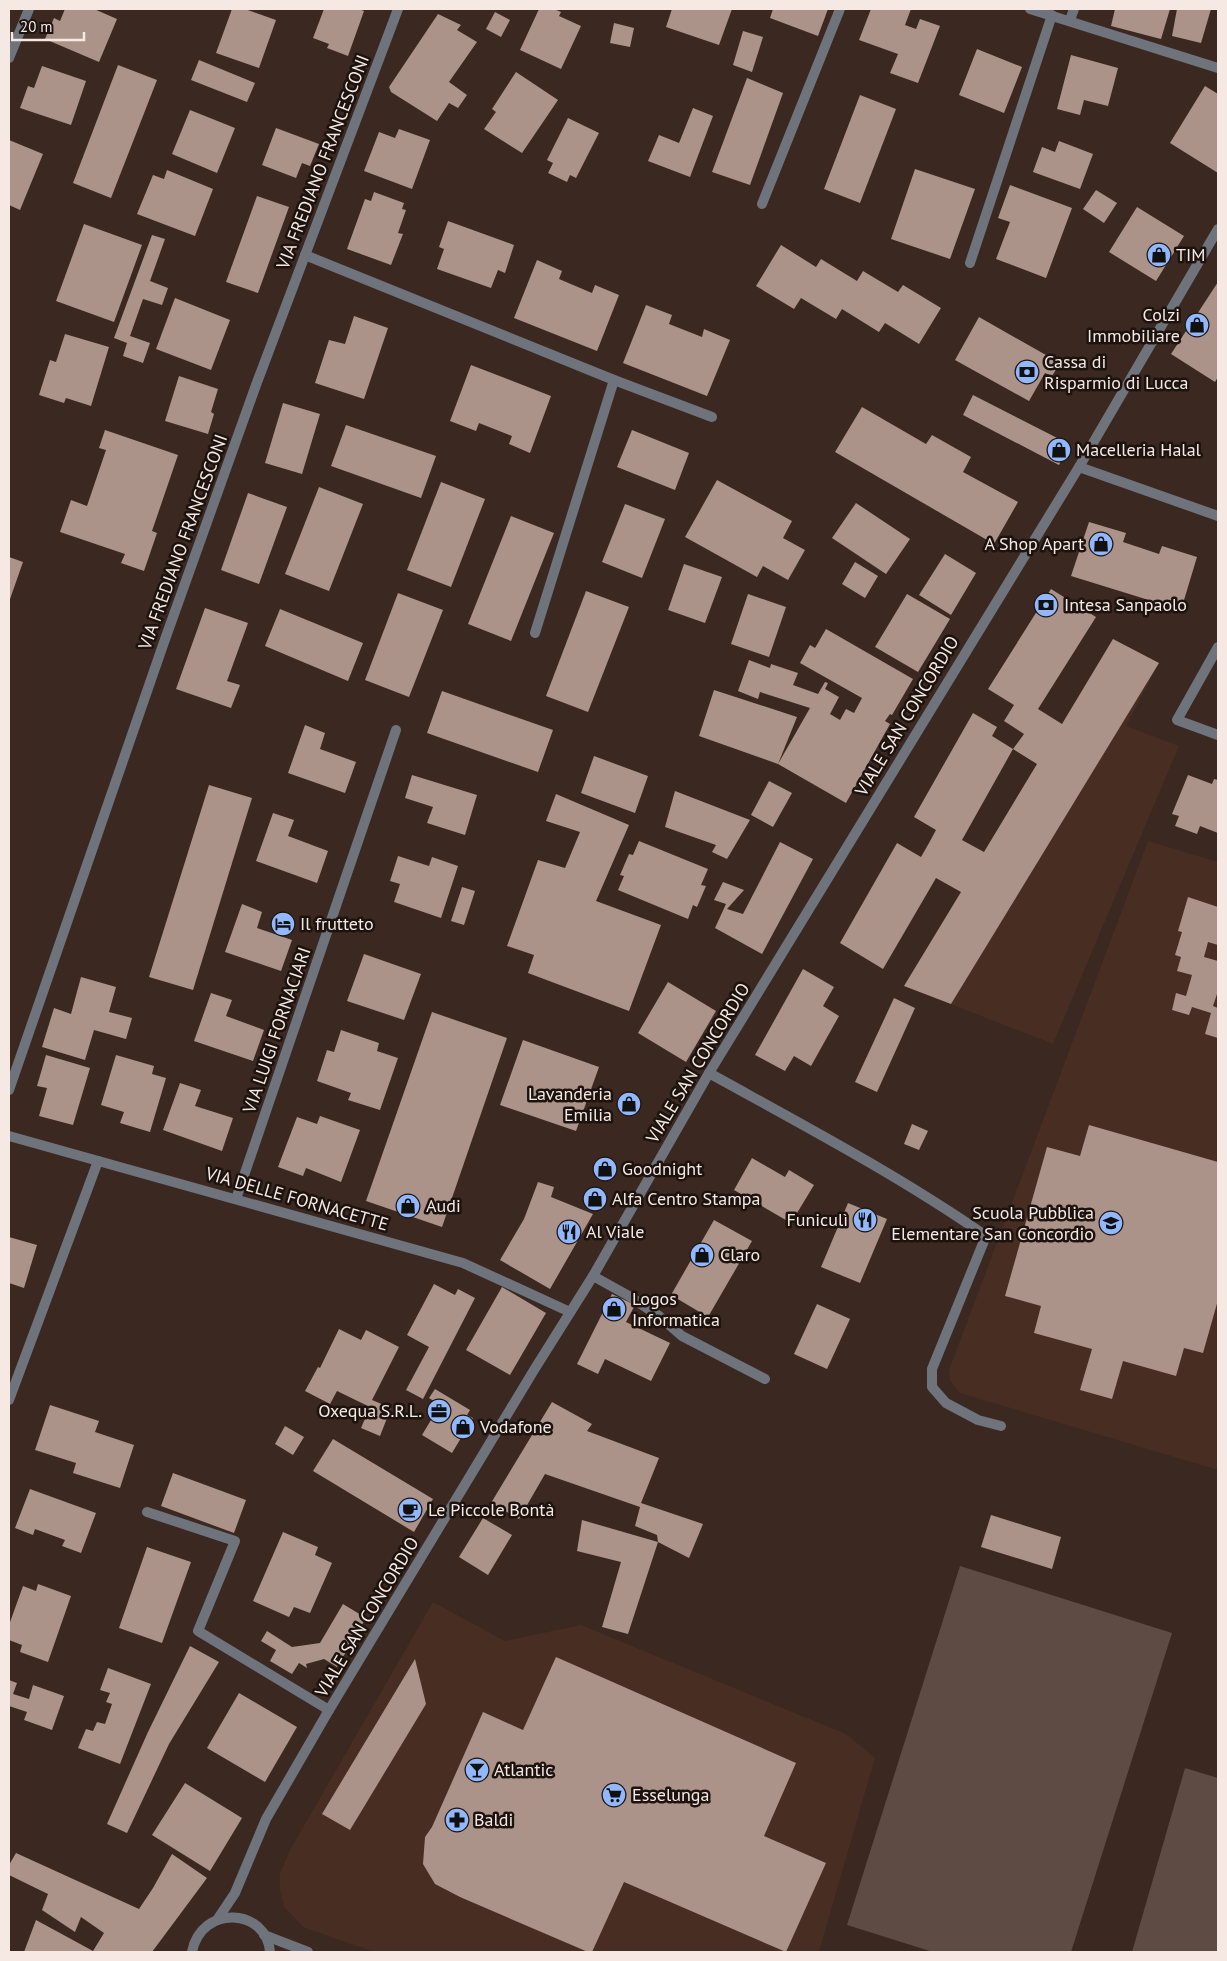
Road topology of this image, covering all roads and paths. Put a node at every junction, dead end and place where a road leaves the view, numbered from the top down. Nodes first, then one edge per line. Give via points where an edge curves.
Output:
1 (29, 9) edge
2 (398, 9) edge
3 (840, 9) edge
4 (1030, 9) edge
5 (1074, 9) edge
6 (1052, 15) junction
7 (1070, 20) junction
8 (9, 58) edge
9 (1218, 68) edge
10 (762, 204) dead end
11 (1218, 229) edge
12 (304, 255) junction
13 (970, 263) dead end
14 (614, 380) junction
15 (712, 417) dead end
16 (1079, 467) junction
17 (1218, 516) edge
18 (535, 633) dead end
19 (1218, 648) edge
20 (396, 730) dead end
21 (1218, 735) edge
22 (709, 1073) junction
23 (9, 1090) edge
24 (9, 1136) edge
25 (98, 1161) junction
26 (236, 1199) junction
27 (592, 1276) junction
28 (570, 1312) junction
29 (766, 1379) dead end
30 (9, 1400) edge
31 (1001, 1426) dead end
32 (147, 1512) dead end
33 (329, 1710) junction
34 (217, 1920) junction
35 (264, 1935) junction
36 (192, 1950) edge
37 (270, 1952) edge
38 (308, 1952) edge

1 - 8 street
2 - 12 street, VIA FREDIANO FRANCESCONI
3 - 10 street
4 - 6 street
5 - 7 street
6 - 7 street
6 - 13 street
7 - 9 street
11 - 16 street, VIALE SAN CONCORDIO
12 - 14 street
12 - 23 street, VIA FREDIANO FRANCESCONI via 163,645
14 - 15 street
14 - 18 street
16 - 17 street
16 - 22 street, VIALE SAN CONCORDIO
19 - 21 street via 1177,720
20 - 26 street, VIA LUIGI FORNACIARI
22 - 27 street, VIALE SAN CONCORDIO
22 - 31 street via 875,1164 986,1236 932,1369 932,1388 946,1403 978,1420
24 - 25 street, VIA DELLE FORNACETTE
25 - 26 street, VIA DELLE FORNACETTE
25 - 30 street
26 - 28 street, VIA DELLE FORNACETTE via 463,1263
27 - 28 street, VIALE SAN CONCORDIO
27 - 29 street via 659,1316 682,1336
28 - 33 street, VIALE SAN CONCORDIO
32 - 33 street via 235,1541 198,1631
33 - 34 street, VIALE SAN CONCORDIO via 266,1819 235,1893
34 - 35 street via 227,1917 248,1921
34 - 36 street, VIALE SAN CONCORDIO via 199,1934
35 - 37 street
35 - 38 street

